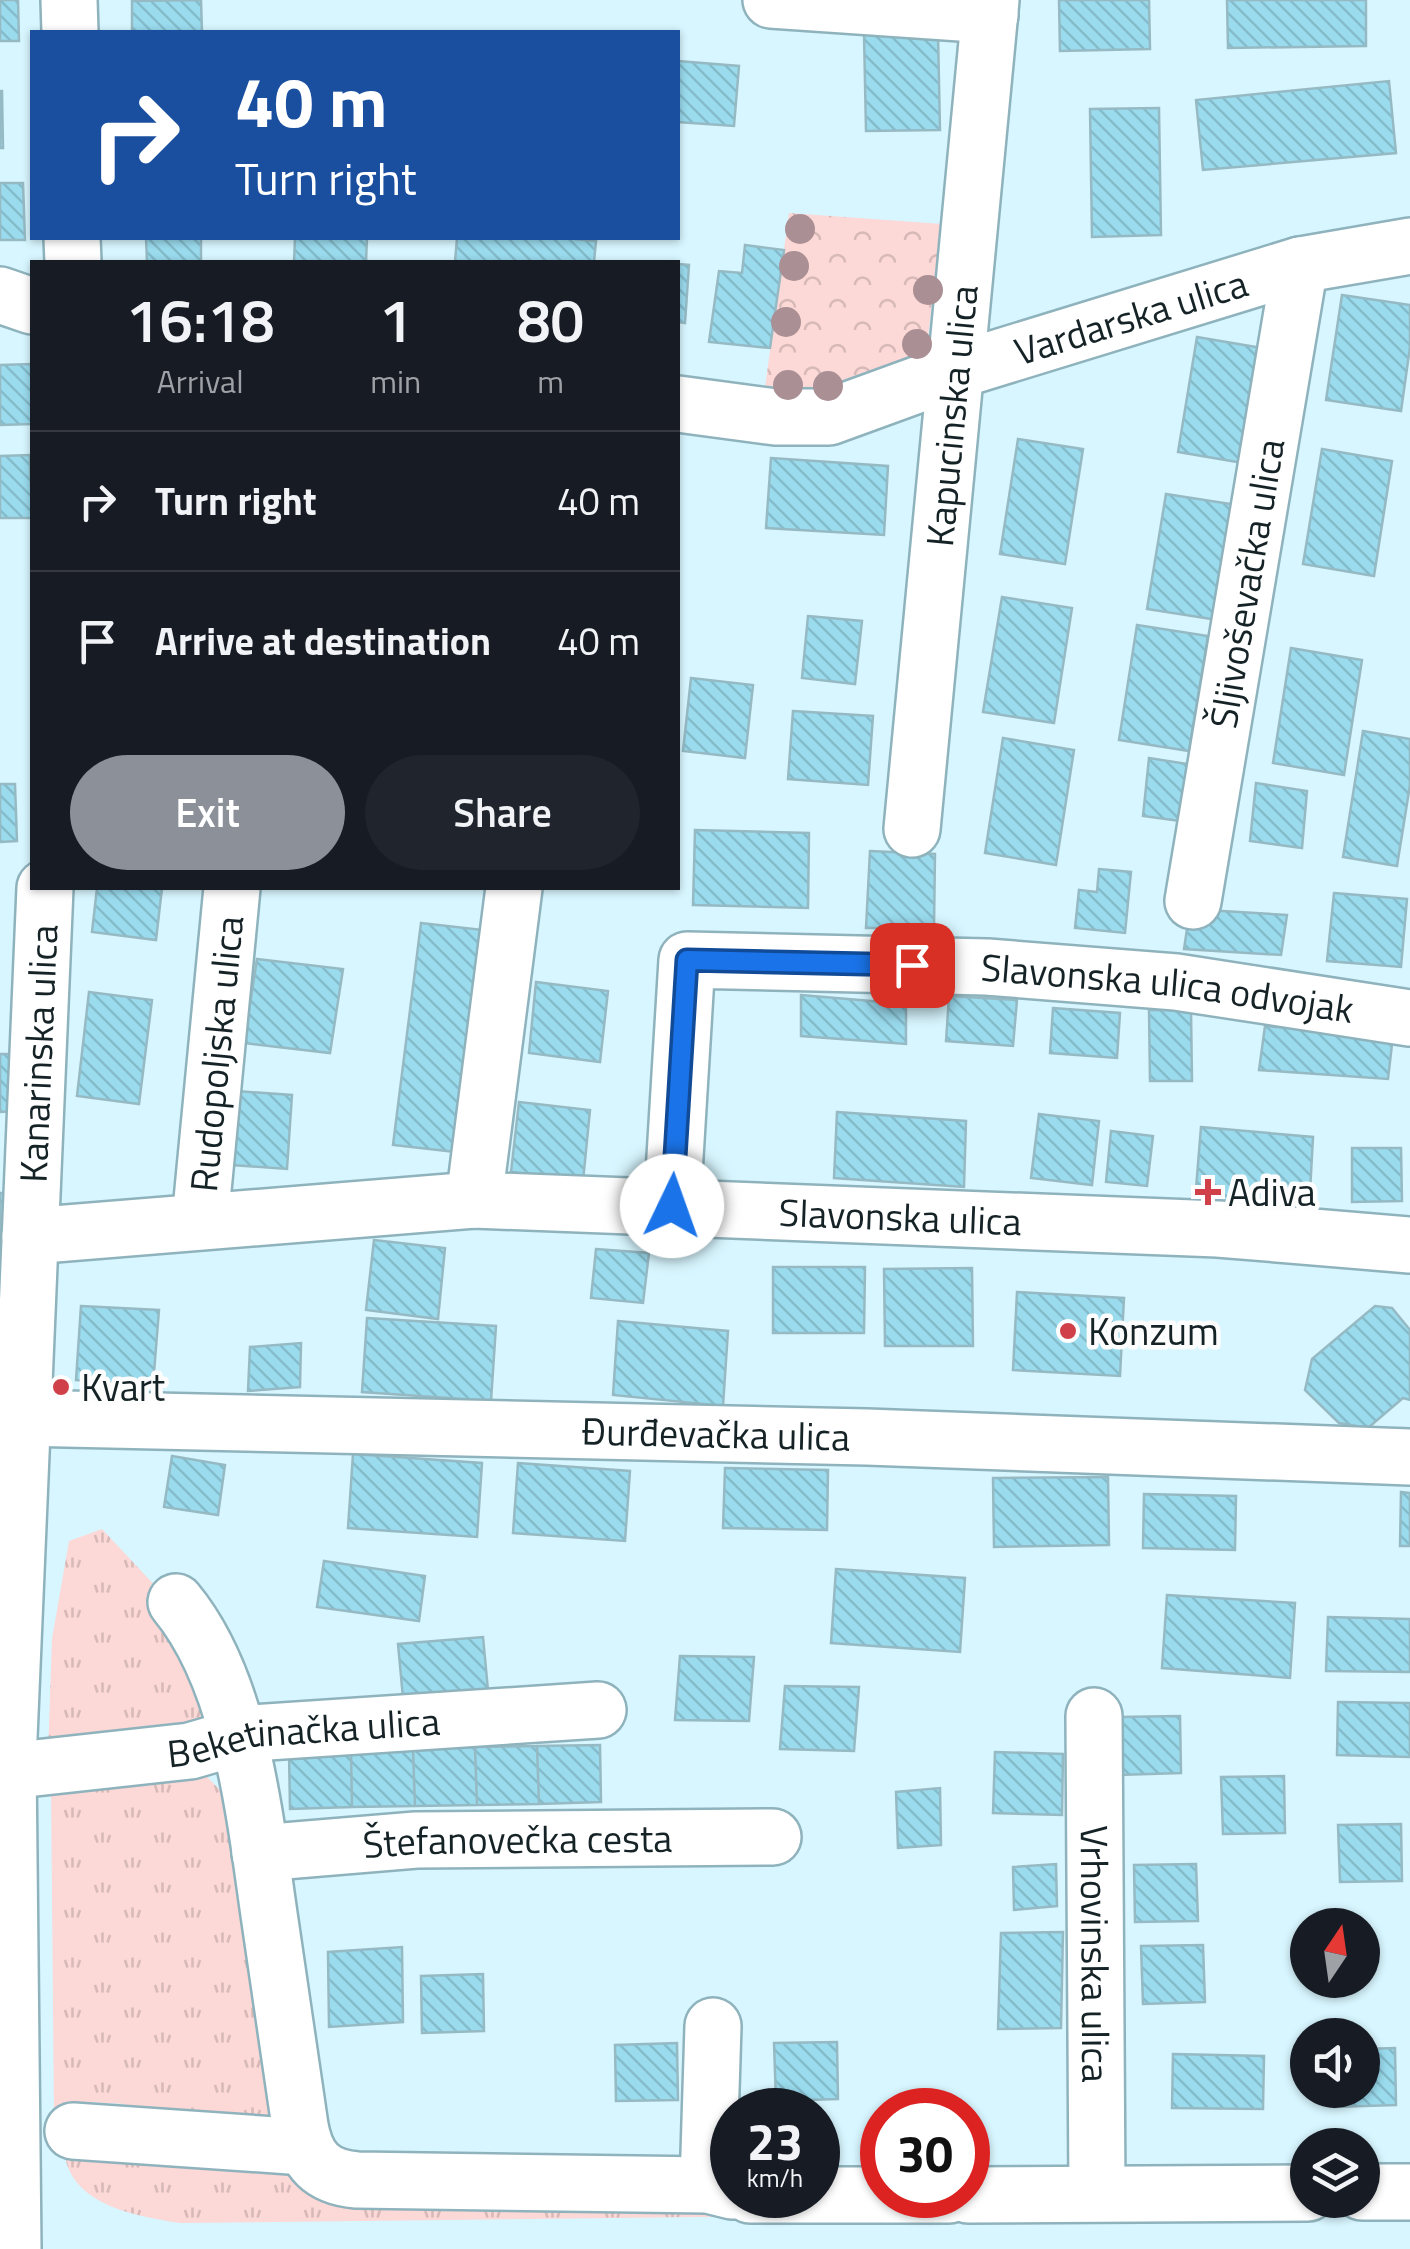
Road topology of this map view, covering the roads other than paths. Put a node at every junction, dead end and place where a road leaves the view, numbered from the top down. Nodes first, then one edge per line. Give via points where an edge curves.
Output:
1 (70, 0) edge
2 (771, 0) edge
3 (990, 7) edge
4 (70, 30) edge
5 (1410, 246) edge
6 (1300, 264) junction
7 (0, 295) edge
8 (30, 305) edge
9 (958, 370) junction
10 (680, 404) edge
11 (912, 829) dead end
12 (45, 890) edge
13 (232, 890) edge
14 (514, 890) edge
15 (1193, 901) dead end
16 (1410, 1018) edge
17 (474, 1200) junction
18 (672, 1206) junction
19 (200, 1221) junction
20 (30, 1236) junction
21 (1410, 1245) edge
22 (21, 1418) junction
23 (1410, 1458) edge
24 (10, 1493) edge
25 (176, 1602) dead end
26 (598, 1710) dead end
27 (1094, 1716) dead end
28 (236, 1738) junction
29 (5, 1758) edge
30 (4, 1836) edge
31 (773, 1836) dead end
32 (260, 1853) junction
33 (5, 1945) edge
34 (713, 2026) dead end
35 (719, 2088) edge
36 (6, 2131) edge
37 (73, 2131) dead end
38 (311, 2157) junction
39 (710, 2189) edge
40 (1290, 2192) edge
41 (1380, 2192) edge
42 (1410, 2192) edge
43 (1097, 2194) junction
44 (990, 2195) edge
45 (13, 2249) edge

1 - 4 street
2 - 3 street
3 - 9 street, Kapucinska ulica
5 - 6 street, Vardarska ulica
6 - 9 street, Vardarska ulica
6 - 15 street, Šljivoševačka ulica
7 - 8 street
9 - 10 street, Vardarska ulica via 829,417
9 - 11 street, Kapucinska ulica
12 - 20 street, Kanarinska ulica
13 - 19 street, Rudopoljska ulica
14 - 17 street
16 - 18 street, Slavonska ulica odvojak via 1176,982 1025,970 687,960
17 - 18 street, Slavonska ulica
17 - 19 street, Slavonska ulica
18 - 21 street, Slavonska ulica via 1218,1229
19 - 20 street, Slavonska ulica
20 - 22 street, Kanarinska ulica
22 - 23 street, Đurđevačka ulica via 867,1437
22 - 24 street, Kanarinska ulica
24 - 29 street, Kanarinska ulica
25 - 28 street via 211,1660
26 - 28 street, Beketinačka ulica
27 - 43 street, Vrhovinska ulica
28 - 29 street, Beketinačka ulica via 190,1750
28 - 32 street
29 - 30 street
30 - 33 street
31 - 32 street, Štefanovečka cesta via 416,1840
32 - 38 street
33 - 36 street
34 - 35 street
36 - 45 street
37 - 38 street
38 - 39 street via 357,2180
40 - 43 street
41 - 42 street
43 - 44 street

